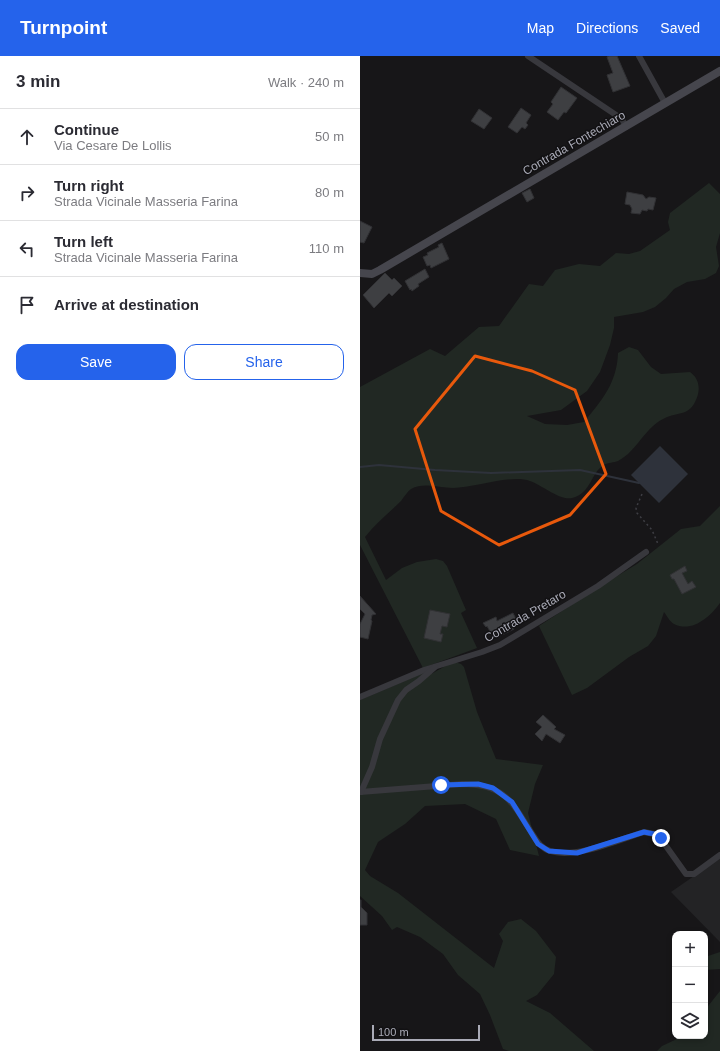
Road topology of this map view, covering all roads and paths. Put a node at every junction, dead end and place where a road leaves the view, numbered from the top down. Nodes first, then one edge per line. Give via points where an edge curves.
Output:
1 (528, 56) edge
2 (639, 56) edge
3 (720, 71) edge
4 (666, 103) junction
5 (626, 127) junction
6 (360, 273) edge
7 (642, 494) dead end
8 (658, 544) dead end
9 (646, 552) dead end
10 (436, 666) junction
11 (360, 697) edge
12 (360, 792) edge
13 (720, 855) edge

1 - 5 street via 622,119
2 - 4 street
3 - 4 street, Contrada Fontechiaro
4 - 5 street, Contrada Fontechiaro
5 - 6 street, Contrada Fontechiaro via 380,270 372,274
7 - 8 path via 636,508 637,513 652,530
9 - 10 street, Contrada Pretaro via 598,586 500,645
10 - 11 street, Contrada Pretaro
10 - 12 street via 406,690 398,700
12 - 13 street via 478,784 493,788 512,802 538,844 549,851 577,853 644,832 661,838 686,874 694,874

